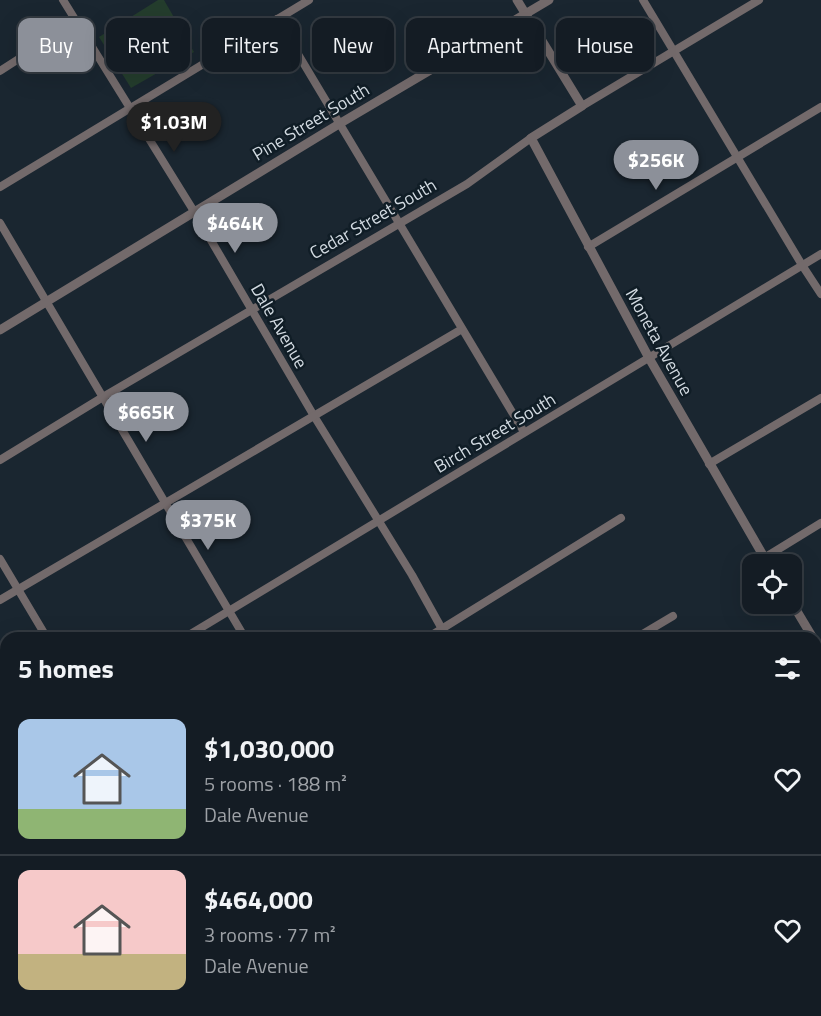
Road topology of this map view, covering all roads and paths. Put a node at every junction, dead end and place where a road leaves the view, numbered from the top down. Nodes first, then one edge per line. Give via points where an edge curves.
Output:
1 (63, 0) edge
2 (309, 0) edge
3 (518, 0) edge
4 (549, 0) edge
5 (643, 0) edge
6 (759, 0) edge
7 (526, 14) junction
8 (74, 18) edge
9 (279, 18) edge
10 (94, 50) edge
11 (673, 52) junction
12 (300, 58) edge
13 (18, 59) edge
14 (202, 64) edge
15 (0, 71) edge
16 (582, 106) junction
17 (131, 107) junction
18 (821, 107) edge
19 (339, 124) junction
20 (531, 138) junction
21 (737, 157) junction
22 (0, 187) edge
23 (195, 213) junction
24 (0, 223) edge
25 (398, 223) junction
26 (588, 247) junction
27 (821, 254) edge
28 (802, 265) junction
29 (821, 294) edge
30 (46, 303) junction
31 (253, 309) junction
32 (462, 329) junction
33 (0, 330) edge
34 (649, 358) junction
35 (103, 397) junction
36 (821, 398) edge
37 (314, 416) junction
38 (524, 432) junction
39 (0, 460) edge
40 (709, 464) junction
41 (167, 503) junction
42 (621, 518) dead end
43 (379, 520) junction
44 (821, 523) edge
45 (762, 554) edge
46 (776, 554) edge
47 (0, 559) edge
48 (18, 589) junction
49 (0, 600) edge
50 (228, 611) junction
51 (799, 614) edge
52 (673, 616) dead end
53 (442, 628) junction
54 (43, 632) edge
55 (194, 632) edge
56 (241, 632) edge
57 (436, 632) edge
58 (444, 632) edge
59 (646, 632) edge
60 (809, 632) edge

1 - 8 street, Dale Avenue
2 - 9 street
3 - 7 street
4 - 7 street, Pine Street South
5 - 11 street
6 - 11 street, Cedar Street South
7 - 16 street
7 - 19 street, Pine Street South
10 - 17 street, Dale Avenue
11 - 16 street, Cedar Street South
11 - 21 street
12 - 19 street
13 - 15 street
14 - 17 street
16 - 20 street, Cedar Street South
17 - 22 street
17 - 23 street, Dale Avenue
18 - 21 street
19 - 23 street, Pine Street South
19 - 25 street
20 - 25 street, Cedar Street South via 467,184
20 - 26 street, Moneta Avenue
21 - 26 street
21 - 28 street
23 - 30 street, Pine Street South
23 - 31 street, Dale Avenue
24 - 30 street
25 - 31 street, Cedar Street South
25 - 32 street
26 - 34 street, Moneta Avenue
27 - 28 street, Birch Street South
28 - 29 street
28 - 34 street, Birch Street South
30 - 33 street, Pine Street South
30 - 35 street
31 - 35 street, Cedar Street South
31 - 37 street, Dale Avenue
32 - 37 street
32 - 38 street
34 - 38 street, Birch Street South
34 - 40 street, Moneta Avenue
35 - 39 street, Cedar Street South
35 - 41 street
36 - 40 street
37 - 41 street
37 - 43 street, Dale Avenue
38 - 43 street, Birch Street South
40 - 45 street, Moneta Avenue
41 - 48 street
41 - 50 street
42 - 53 street
43 - 50 street, Birch Street South
43 - 53 street, Dale Avenue
44 - 46 street
47 - 48 street
48 - 49 street
48 - 54 street
50 - 55 street, Birch Street South
50 - 56 street
51 - 60 street
52 - 59 street
53 - 57 street
53 - 58 street, Dale Avenue

